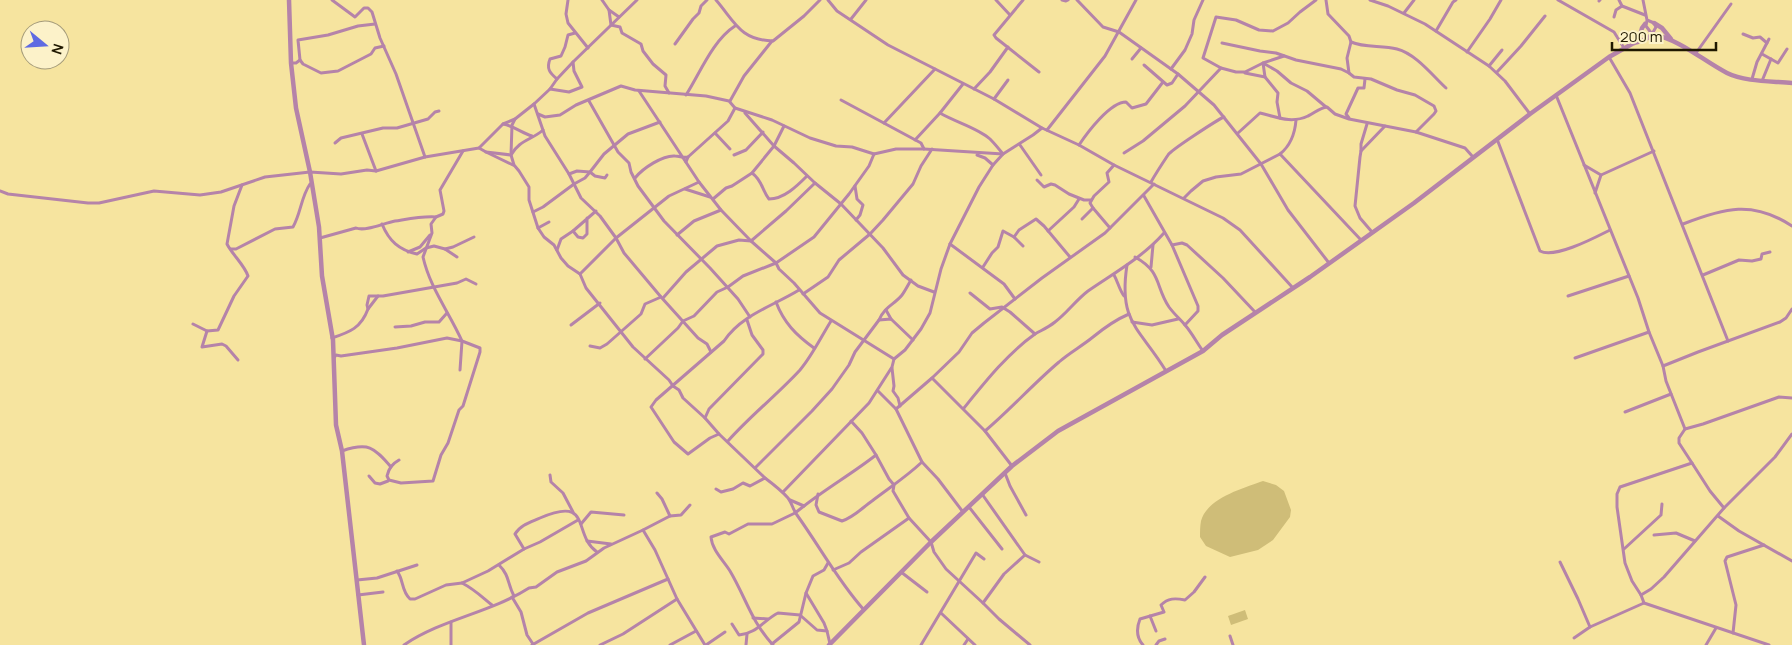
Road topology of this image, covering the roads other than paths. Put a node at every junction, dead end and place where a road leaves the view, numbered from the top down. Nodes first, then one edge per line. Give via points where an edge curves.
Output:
1 (288, 0) edge
2 (332, 0) edge
3 (568, 0) edge
4 (602, 0) edge
5 (637, 0) edge
6 (707, 0) edge
7 (716, 0) edge
8 (820, 0) edge
9 (828, 0) edge
10 (866, 0) edge
11 (996, 0) edge
12 (1023, 0) edge
13 (1062, 0) edge
14 (1068, 0) edge
15 (1077, 0) edge
16 (1136, 0) edge
17 (1203, 0) edge
18 (1316, 0) edge
19 (1326, 0) edge
20 (1370, 0) edge
21 (1391, 0) edge
22 (1414, 0) edge
23 (1456, 0) edge
24 (1501, 0) edge
25 (1558, 0) edge
26 (1618, 0) edge
27 (1644, 0) edge
28 (1731, 4) dead end
29 (1388, 6) junction
30 (1622, 6) junction
31 (609, 10) junction
32 (1010, 14) junction
33 (1404, 14) junction
34 (1645, 15) junction
35 (1545, 16) dead end
36 (1614, 16) dead end
37 (619, 17) junction
38 (851, 19) junction
39 (1646, 22) junction
40 (1654, 23) junction
41 (375, 24) junction
42 (611, 25) junction
43 (734, 26) junction
44 (1436, 31) junction
45 (1119, 32) junction
46 (575, 33) junction
47 (1652, 34) junction
48 (1743, 34) dead end
49 (1671, 39) junction
50 (1769, 39) dead end
51 (773, 41) junction
52 (1350, 42) junction
53 (1638, 42) junction
54 (1222, 43) dead end
55 (1768, 43) junction
56 (675, 44) dead end
57 (384, 46) junction
58 (588, 48) junction
59 (1008, 48) junction
60 (1141, 48) junction
61 (1624, 48) junction
62 (1787, 49) dead end
63 (1502, 50) dead end
64 (1467, 52) junction
65 (1696, 53) junction
66 (1762, 54) junction
67 (1284, 56) junction
68 (1609, 57) junction
69 (1132, 59) dead end
70 (1771, 59) junction
71 (300, 60) junction
72 (573, 62) junction
73 (293, 63) junction
74 (1262, 63) junction
75 (303, 64) junction
76 (1144, 65) dead end
77 (1489, 66) junction
78 (1221, 68) junction
79 (935, 69) junction
80 (1171, 69) junction
81 (1039, 72) dead end
82 (1245, 72) junction
83 (1497, 72) junction
84 (1178, 74) junction
85 (1349, 74) junction
86 (1265, 77) junction
87 (557, 79) junction
88 (1365, 79) junction
89 (1752, 79) junction
90 (1008, 80) dead end
91 (1762, 81) junction
92 (1163, 82) junction
93 (1792, 83) edge
94 (962, 84) junction
95 (1446, 88) dead end
96 (550, 89) junction
97 (974, 89) junction
98 (639, 90) junction
99 (1200, 91) junction
100 (669, 93) junction
101 (686, 95) junction
102 (1556, 95) junction
103 (994, 99) junction
104 (841, 100) dead end
105 (589, 101) junction
106 (729, 102) junction
107 (534, 104) junction
108 (1327, 107) junction
109 (735, 108) junction
110 (439, 111) dead end
111 (744, 112) junction
112 (940, 113) junction
113 (538, 114) junction
114 (1530, 114) junction
115 (1224, 117) junction
116 (515, 118) junction
117 (1280, 118) junction
118 (1349, 119) junction
119 (1296, 120) junction
120 (660, 122) junction
121 (412, 123) junction
122 (884, 123) junction
123 (502, 124) junction
124 (1367, 124) junction
125 (512, 125) junction
126 (784, 126) junction
127 (1385, 126) junction
128 (1042, 128) junction
129 (543, 130) junction
130 (1047, 130) junction
131 (762, 132) junction
132 (1416, 132) junction
133 (715, 133) junction
134 (1238, 133) junction
135 (362, 134) junction
136 (538, 135) junction
137 (532, 136) junction
138 (545, 136) junction
139 (1497, 139) junction
140 (915, 140) junction
141 (335, 143) dead end
142 (615, 144) junction
143 (1020, 145) junction
144 (774, 146) junction
145 (1079, 146) junction
146 (480, 148) junction
147 (924, 148) junction
148 (730, 149) dead end
149 (932, 149) junction
150 (463, 150) junction
151 (1361, 151) junction
152 (486, 152) junction
153 (972, 152) junction
154 (1654, 152) junction
155 (1124, 153) dead end
156 (511, 154) junction
157 (874, 154) junction
158 (1003, 154) junction
159 (1280, 154) junction
160 (734, 155) dead end
161 (424, 157) junction
162 (688, 157) junction
163 (1473, 157) junction
164 (682, 158) junction
165 (686, 163) junction
166 (1261, 164) junction
167 (1583, 164) junction
168 (514, 165) junction
169 (993, 165) junction
170 (1114, 165) junction
171 (376, 171) junction
172 (310, 172) junction
173 (590, 172) junction
174 (752, 173) junction
175 (569, 174) junction
176 (607, 175) dead end
177 (1041, 175) dead end
178 (1601, 175) junction
179 (807, 176) junction
180 (635, 178) junction
181 (1037, 180) dead end
182 (699, 182) junction
183 (814, 183) junction
184 (1152, 183) junction
185 (242, 184) junction
186 (310, 184) junction
187 (574, 184) junction
188 (855, 186) junction
189 (685, 189) junction
190 (0, 191) edge
191 (1595, 193) junction
192 (1144, 196) junction
193 (1080, 198) junction
194 (1184, 198) junction
195 (713, 199) junction
196 (1091, 200) junction
197 (840, 204) junction
198 (1200, 206) junction
199 (654, 207) junction
200 (1093, 208) junction
201 (721, 210) junction
202 (596, 211) junction
203 (533, 212) junction
204 (1195, 212) dead end
205 (436, 217) junction
206 (587, 218) junction
207 (1082, 219) dead end
208 (856, 220) junction
209 (549, 222) dead end
210 (382, 224) junction
211 (1683, 224) junction
212 (1792, 226) edge
213 (538, 228) junction
214 (1110, 228) junction
215 (1610, 230) junction
216 (573, 231) junction
217 (1048, 231) junction
218 (1372, 232) junction
219 (432, 233) junction
220 (1164, 233) junction
221 (870, 234) junction
222 (677, 235) junction
223 (474, 237) dead end
224 (1014, 237) junction
225 (320, 238) junction
226 (616, 238) junction
227 (1361, 240) junction
228 (751, 241) junction
229 (950, 244) junction
230 (1153, 244) junction
231 (1172, 245) junction
232 (1023, 246) dead end
233 (426, 248) junction
234 (445, 249) junction
235 (231, 250) junction
236 (557, 250) junction
237 (408, 252) junction
238 (1770, 252) dead end
239 (457, 257) dead end
240 (1070, 257) junction
241 (1136, 257) junction
242 (702, 260) junction
243 (776, 263) junction
244 (1329, 263) junction
245 (1128, 264) junction
246 (983, 267) junction
247 (1151, 267) junction
248 (580, 274) junction
249 (1114, 275) junction
250 (1703, 275) junction
251 (1629, 276) junction
252 (911, 280) junction
253 (476, 284) dead end
254 (433, 286) junction
255 (728, 287) junction
256 (1293, 288) junction
257 (799, 290) junction
258 (934, 292) junction
259 (970, 293) dead end
260 (803, 294) junction
261 (379, 296) junction
262 (1568, 296) dead end
263 (1125, 297) junction
264 (662, 298) junction
265 (1014, 299) junction
266 (776, 302) junction
267 (600, 303) junction
268 (1002, 307) junction
269 (1792, 308) edge
270 (368, 309) junction
271 (886, 310) junction
272 (1255, 312) junction
273 (447, 313) junction
274 (1129, 314) junction
275 (748, 318) junction
276 (891, 319) junction
277 (1178, 319) junction
278 (879, 320) junction
279 (684, 321) junction
280 (831, 321) junction
281 (1132, 322) junction
282 (193, 324) dead end
283 (1185, 325) junction
284 (570, 326) dead end
285 (395, 327) dead end
286 (207, 331) junction
287 (621, 332) junction
288 (1649, 332) junction
289 (1035, 334) junction
290 (332, 338) junction
291 (913, 340) junction
292 (462, 341) junction
293 (863, 341) junction
294 (1728, 341) junction
295 (590, 346) dead end
296 (814, 348) junction
297 (1202, 351) junction
298 (711, 352) junction
299 (645, 358) junction
300 (1575, 358) dead end
301 (333, 359) junction
302 (894, 359) junction
303 (238, 360) dead end
304 (1663, 366) junction
305 (892, 368) junction
306 (460, 370) dead end
307 (1167, 372) junction
308 (932, 378) junction
309 (669, 380) junction
310 (679, 380) junction
311 (673, 386) junction
312 (878, 391) junction
313 (1671, 394) junction
314 (1792, 398) edge
315 (900, 406) junction
316 (964, 408) junction
317 (896, 410) junction
318 (1625, 412) dead end
319 (705, 418) junction
320 (851, 421) junction
321 (1685, 428) junction
322 (985, 430) junction
323 (720, 434) junction
324 (1792, 434) edge
325 (728, 441) junction
326 (342, 451) junction
327 (876, 455) junction
328 (399, 460) dead end
329 (922, 462) junction
330 (1692, 463) junction
331 (391, 466) junction
332 (1012, 466) junction
333 (756, 467) junction
334 (1005, 472) junction
335 (550, 475) dead end
336 (369, 476) dead end
337 (765, 478) junction
338 (389, 480) junction
339 (894, 485) junction
340 (716, 489) dead end
341 (783, 492) junction
342 (657, 493) dead end
343 (818, 494) junction
344 (982, 494) junction
345 (790, 500) junction
346 (690, 504) dead end
347 (1662, 504) dead end
348 (804, 506) junction
349 (969, 507) junction
350 (1724, 508) junction
351 (573, 512) junction
352 (964, 512) junction
353 (795, 513) junction
354 (624, 515) dead end
355 (1026, 515) dead end
356 (670, 516) junction
357 (1718, 516) junction
358 (909, 518) junction
359 (578, 520) junction
360 (581, 524) junction
361 (643, 530) junction
362 (1654, 535) dead end
363 (587, 541) junction
364 (1695, 541) junction
365 (931, 542) junction
366 (612, 544) junction
367 (1764, 545) junction
368 (524, 549) junction
369 (1002, 549) dead end
370 (1624, 549) junction
371 (597, 552) junction
372 (1025, 555) junction
373 (984, 559) dead end
374 (1792, 561) edge
375 (1039, 562) dead end
376 (1560, 562) dead end
377 (828, 563) junction
378 (417, 565) dead end
379 (499, 565) junction
380 (397, 571) junction
381 (834, 572) junction
382 (901, 572) junction
383 (1205, 577) dead end
384 (668, 579) junction
385 (356, 580) junction
386 (959, 580) junction
387 (462, 583) junction
388 (383, 592) dead end
389 (926, 592) dead end
390 (806, 593) junction
391 (358, 595) junction
392 (1641, 595) junction
393 (513, 596) junction
394 (678, 599) junction
395 (983, 603) junction
396 (1644, 603) junction
397 (492, 606) junction
398 (864, 610) junction
399 (941, 613) junction
400 (800, 615) junction
401 (1150, 616) junction
402 (753, 618) junction
403 (768, 620) junction
404 (451, 622) junction
405 (732, 624) dead end
406 (1590, 627) junction
407 (759, 628) junction
408 (1716, 628) junction
409 (696, 631) junction
410 (827, 631) junction
411 (1156, 631) dead end
412 (725, 632) dead end
413 (1733, 633) junction
414 (747, 634) junction
415 (1230, 636) dead end
416 (1165, 638) dead end
417 (1574, 638) dead end
418 (968, 639) junction
419 (830, 644) edge
420 (364, 645) edge
421 (404, 645) edge
422 (451, 645) edge
423 (532, 645) edge
424 (600, 645) edge
425 (670, 645) edge
426 (706, 645) edge
427 (746, 645) edge
428 (773, 645) edge
429 (921, 645) edge
430 (964, 645) edge
431 (975, 645) edge
432 (1030, 645) edge
433 (1143, 645) edge
434 (1156, 645) edge
435 (1232, 645) edge
436 (1706, 645) edge
437 (1769, 645) edge

1 - 73 street
2 - 41 street via 355,17 368,8
3 - 46 street via 566,18
4 - 31 street
5 - 37 street
6 - 56 street
7 - 43 street
8 - 51 street
9 - 38 street via 837,11
10 - 38 street
11 - 32 street
12 - 32 street
13 - 14 street
15 - 45 street via 1103,27
16 - 45 street
17 - 80 street via 1185,50
18 - 78 street via 1273,31 1216,17 1204,58
19 - 52 street via 1328,14 1349,36
20 - 29 street
21 - 29 street
22 - 33 street
23 - 44 street
24 - 64 street
25 - 61 street via 1614,32
26 - 30 street
27 - 34 street
28 - 65 street
29 - 33 street
30 - 34 street
30 - 36 street
31 - 37 street
31 - 42 street
32 - 59 street via 994,35
33 - 44 street
34 - 39 street
35 - 83 street
37 - 42 street
38 - 79 street via 888,45
39 - 40 street
39 - 47 street
39 - 53 street
40 - 47 street
40 - 49 street
41 - 57 street
41 - 71 street via 298,40
42 - 58 street
42 - 100 street via 620,27 622,33 641,44 653,64 666,74 665,86
43 - 51 street via 761,40
43 - 101 street via 710,54
44 - 64 street
45 - 60 street
45 - 130 street via 1105,56
46 - 58 street
46 - 87 street via 568,35 561,56 550,59 548,64 550,73
47 - 49 street
47 - 53 street
48 - 55 street via 1760,37
49 - 65 street
50 - 55 street
51 - 106 street via 744,76
52 - 85 street
52 - 95 street via 1403,52
53 - 61 street
54 - 67 street
55 - 66 street
57 - 75 street via 375,48 371,54 338,71 321,73
57 - 121 street
58 - 72 street
59 - 81 street
59 - 97 street
60 - 69 street
60 - 80 street
61 - 68 street
62 - 70 street via 1778,64
63 - 77 street
64 - 77 street
65 - 89 street via 1729,74
66 - 70 street
66 - 89 street
67 - 74 street
67 - 85 street via 1341,69
68 - 102 street
68 - 154 street via 1630,93
70 - 91 street
71 - 73 street
71 - 75 street
72 - 87 street
72 - 96 street via 582,88 569,92
73 - 75 street
73 - 172 street via 296,108
74 - 82 street
74 - 86 street
74 - 108 street
76 - 92 street
77 - 83 street
78 - 82 street
78 - 99 street
79 - 94 street
79 - 122 street
80 - 84 street
82 - 86 street
83 - 114 street
84 - 92 street via 1170,85
84 - 99 street
85 - 88 street
86 - 117 street via 1278,93
87 - 96 street
88 - 118 street via 1364,88 1358,88 1346,114
88 - 132 street via 1415,95 1434,106 1434,114
89 - 91 street
90 - 103 street
91 - 93 street
92 - 145 street via 1146,104 1132,108 1122,102 1105,113
94 - 97 street
94 - 112 street
96 - 107 street
97 - 103 street
98 - 100 street
98 - 105 street via 620,86
98 - 120 street
99 - 115 street
99 - 155 street via 1143,141
100 - 101 street
101 - 106 street
102 - 114 street
102 - 167 street
103 - 128 street
104 - 122 street
105 - 113 street via 560,115 545,117
105 - 142 street
106 - 109 street
107 - 113 street
107 - 116 street
108 - 118 street
108 - 119 street
109 - 111 street
109 - 133 street via 728,121
110 - 121 street via 428,119
111 - 126 street
111 - 131 street
112 - 140 street
112 - 158 street via 978,131
113 - 129 street
114 - 139 street
115 - 134 street
115 - 184 street via 1167,156
116 - 123 street
116 - 125 street
117 - 119 street
117 - 134 street via 1260,114
118 - 124 street
119 - 159 street via 1295,133
120 - 142 street via 628,134
120 - 164 street
121 - 135 street
121 - 161 street
122 - 140 street
123 - 125 street
123 - 146 street
124 - 127 street
124 - 151 street
125 - 137 street
125 - 156 street
126 - 144 street
126 - 157 street via 828,144
127 - 132 street
127 - 151 street
128 - 130 street
128 - 143 street
129 - 136 street
129 - 138 street
130 - 145 street
131 - 144 street
131 - 160 street via 746,150
132 - 163 street via 1465,148
133 - 148 street
133 - 162 street
134 - 166 street
135 - 141 street via 341,138
135 - 171 street
136 - 137 street
136 - 138 street
137 - 156 street via 516,146
138 - 175 street
139 - 163 street
139 - 215 street via 1540,251 1560,251
140 - 147 street
142 - 173 street
142 - 180 street
143 - 158 street
143 - 177 street
144 - 174 street
144 - 179 street
145 - 170 street
146 - 150 street
146 - 152 street
147 - 149 street
147 - 157 street
149 - 153 street
149 - 221 street via 912,184
150 - 161 street
150 - 205 street via 440,190 444,211
151 - 218 street via 1356,206 1360,218
152 - 156 street
152 - 168 street
153 - 158 street
153 - 169 street
154 - 178 street
154 - 211 street
156 - 168 street
157 - 188 street
158 - 169 street
159 - 166 street
159 - 227 street
161 - 171 street
162 - 164 street
162 - 165 street
163 - 218 street
164 - 165 street
164 - 180 street via 664,158
165 - 182 street
166 - 194 street via 1236,176 1203,181
166 - 244 street via 1288,210
167 - 178 street
167 - 191 street
168 - 203 street via 528,188
169 - 229 street
170 - 184 street
170 - 196 street via 1107,174 1109,182
171 - 172 street
172 - 185 street via 265,177
172 - 186 street
173 - 175 street
173 - 176 street via 605,178
173 - 187 street
174 - 179 street via 761,181 769,199 795,188
174 - 195 street
175 - 187 street
178 - 191 street
179 - 183 street
180 - 199 street
181 - 193 street via 1044,187 1055,185
182 - 189 street
182 - 195 street
183 - 197 street
183 - 228 street
184 - 192 street
184 - 194 street
185 - 190 street via 212,194 154,191 99,203
185 - 235 street via 227,238
186 - 225 street
186 - 235 street via 293,226 276,228
187 - 202 street via 581,198
187 - 203 street
188 - 197 street
188 - 208 street via 856,199 863,204
189 - 195 street
189 - 199 street
191 - 215 street
192 - 214 street
192 - 220 street
193 - 196 street
193 - 217 street via 1074,208
194 - 198 street
195 - 201 street
196 - 200 street
197 - 208 street
197 - 243 street via 814,237
198 - 204 street
198 - 256 street via 1231,223
199 - 222 street
199 - 226 street
200 - 207 street
200 - 214 street
201 - 222 street via 694,221
201 - 228 street
202 - 206 street
202 - 226 street
203 - 213 street
205 - 210 street
205 - 219 street via 431,224
206 - 216 street
206 - 216 street via 586,236 578,237
208 - 221 street
209 - 213 street
210 - 225 street
210 - 237 street via 391,241
211 - 212 street via 1736,208 1773,214
211 - 250 street
213 - 236 street
214 - 240 street
215 - 251 street
216 - 236 street via 561,239
217 - 224 street via 1036,219
217 - 240 street
218 - 227 street
219 - 233 street
219 - 237 street via 420,247
220 - 230 street
220 - 231 street
221 - 252 street via 903,275
221 - 260 street via 839,260 828,276
222 - 242 street
223 - 234 street
224 - 232 street
224 - 246 street via 1003,231 998,247
225 - 290 street via 322,276
226 - 248 street
226 - 264 street via 624,253
227 - 244 street
228 - 242 street via 739,240 717,246
228 - 243 street
229 - 246 street
229 - 258 street
230 - 241 street
230 - 247 street
231 - 272 street via 1187,245
231 - 283 street via 1198,306 1198,311
233 - 234 street
233 - 237 street via 417,254
233 - 254 street via 422,257
234 - 239 street
235 - 286 street via 248,276 234,296 218,330
236 - 248 street via 568,266
238 - 250 street via 1762,254 1761,259 1739,260
240 - 265 street
241 - 245 street
241 - 247 street
242 - 255 street
242 - 264 street
243 - 255 street via 743,276
243 - 257 street
244 - 256 street
245 - 249 street
245 - 263 street
246 - 265 street via 1004,284
247 - 277 street via 1163,297
248 - 267 street via 586,288
249 - 263 street
249 - 289 street
250 - 294 street
251 - 262 street
251 - 288 street
252 - 258 street
252 - 271 street via 902,295
253 - 254 street via 466,279
254 - 261 street
254 - 273 street
255 - 275 street
255 - 279 street via 717,292 694,316
256 - 272 street
257 - 260 street
257 - 266 street
258 - 291 street via 930,313
259 - 268 street via 990,309
260 - 280 street
261 - 270 street
261 - 270 street via 367,297
263 - 274 street
264 - 279 street
264 - 287 street via 645,304 641,314
265 - 268 street
266 - 275 street
266 - 296 street via 781,316 792,330
267 - 284 street
267 - 287 street
268 - 289 street
268 - 308 street via 972,333 959,352
269 - 294 street via 1780,322
270 - 290 street via 361,324
271 - 276 street
271 - 278 street
272 - 297 street
273 - 285 street via 440,322
273 - 292 street via 452,317
274 - 281 street
274 - 322 street via 1103,328 1059,362
275 - 298 street
275 - 319 street via 752,335 764,350 763,354 709,409
276 - 278 street
276 - 291 street
277 - 281 street via 1152,325
277 - 283 street
278 - 293 street
279 - 298 street
279 - 299 street
280 - 293 street
280 - 296 street
281 - 307 street
282 - 286 street
283 - 297 street
286 - 303 street via 202,346 222,344
287 - 295 street via 600,348
287 - 299 street
288 - 300 street
288 - 304 street
289 - 316 street via 1000,366
290 - 301 street
291 - 302 street
292 - 301 street via 447,338 336,355
292 - 306 street
292 - 338 street via 480,348 480,352 463,406 433,481 401,483
293 - 302 street
293 - 333 street via 832,389
294 - 304 street
296 - 325 street via 801,369 741,424
297 - 307 street
298 - 310 street
299 - 309 street
301 - 326 street via 336,424
302 - 305 street
304 - 313 street
305 - 312 street
305 - 315 street via 893,391
307 - 332 street via 1058,431
308 - 315 street
308 - 316 street
309 - 310 street
309 - 311 street
310 - 311 street
311 - 319 street
311 - 323 street via 651,407 674,442 688,454
312 - 317 street
312 - 320 street
313 - 318 street
313 - 321 street
314 - 321 street via 1779,397
315 - 317 street
316 - 322 street
317 - 329 street
319 - 323 street
320 - 327 street
320 - 341 street
321 - 330 street via 1679,438 1680,443
322 - 332 street
323 - 325 street
324 - 350 street via 1775,457
325 - 333 street
326 - 331 street via 369,447
326 - 385 street
327 - 339 street
327 - 343 street
328 - 331 street
329 - 339 street
329 - 352 street
330 - 350 street
330 - 370 street via 1620,487 1617,494
331 - 338 street via 387,476
332 - 334 street
333 - 337 street
334 - 344 street
334 - 355 street
335 - 351 street
336 - 338 street via 376,484
337 - 340 street via 750,486 743,483 721,492
337 - 341 street
339 - 343 street via 842,521 819,512 816,505
339 - 358 street via 893,492
341 - 345 street
342 - 356 street
343 - 348 street
344 - 349 street
344 - 372 street
345 - 348 street
345 - 353 street
346 - 356 street via 680,514
347 - 370 street via 1660,515
348 - 353 street
349 - 352 street
349 - 369 street
350 - 357 street
351 - 359 street
351 - 368 street via 554,512 528,522 515,533
352 - 365 street
353 - 377 street
353 - 402 street via 772,524 748,524 729,534 725,532 711,537
354 - 360 street via 591,512
356 - 361 street
357 - 364 street
357 - 367 street
358 - 365 street
358 - 381 street
359 - 360 street
359 - 368 street
360 - 363 street
361 - 366 street
361 - 384 street
362 - 364 street via 1676,533
363 - 366 street
363 - 371 street
364 - 392 street via 1664,577
365 - 382 street
365 - 386 street via 938,559
366 - 371 street
367 - 374 street
367 - 413 street via 1727,557 1725,561 1736,605
368 - 379 street
370 - 392 street via 1625,563
371 - 393 street via 586,561
372 - 375 street
372 - 395 street via 1004,574
373 - 386 street via 976,552
376 - 406 street
377 - 381 street
377 - 390 street via 824,570 813,576
378 - 380 street
379 - 387 street
379 - 393 street via 507,573
380 - 385 street via 377,578
380 - 387 street via 404,594 410,599 446,585
381 - 398 street
382 - 389 street
382 - 398 street
383 - 401 street via 1185,600 1166,600 1160,605 1164,612
384 - 394 street
384 - 423 street via 588,613
385 - 391 street
386 - 395 street
386 - 399 street
387 - 397 street via 473,588
388 - 391 street
390 - 400 street
390 - 410 street
391 - 420 street
392 - 396 street
393 - 397 street
393 - 423 street
394 - 409 street
394 - 424 street
395 - 432 street
396 - 406 street
396 - 408 street
397 - 404 street
398 - 419 street
399 - 418 street
399 - 429 street
400 - 403 street via 778,613
400 - 410 street via 817,630
400 - 428 street via 799,622
401 - 411 street
401 - 433 street via 1140,619 1138,624 1138,636
402 - 403 street
402 - 407 street
403 - 407 street
404 - 421 street
404 - 422 street
405 - 414 street via 739,635
406 - 417 street
407 - 414 street
407 - 428 street
408 - 413 street
408 - 436 street
409 - 425 street
409 - 426 street
410 - 419 street
412 - 426 street
413 - 437 street
414 - 427 street
415 - 435 street
416 - 434 street
418 - 430 street
418 - 431 street

